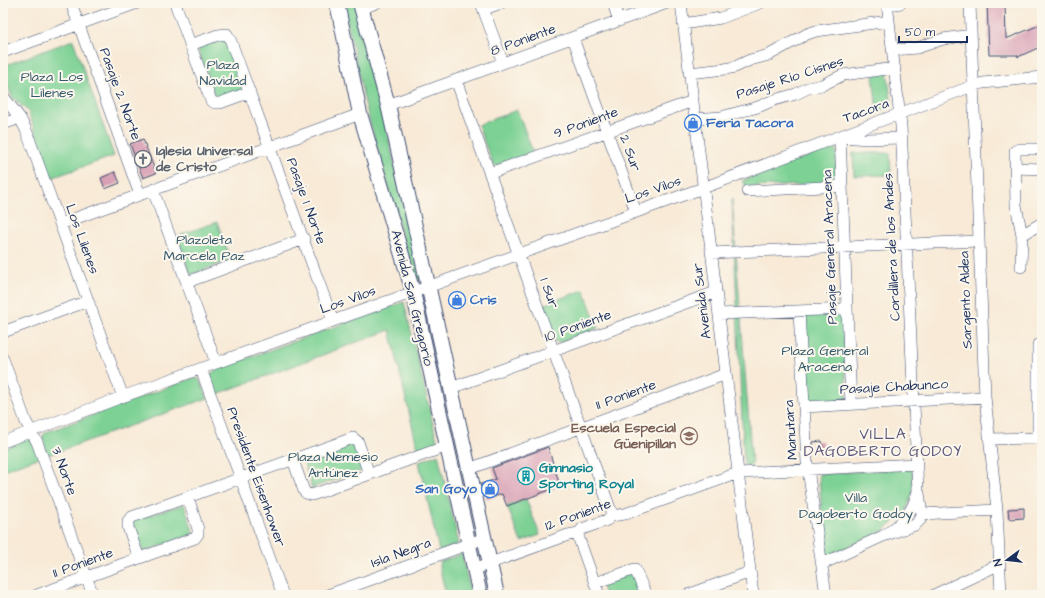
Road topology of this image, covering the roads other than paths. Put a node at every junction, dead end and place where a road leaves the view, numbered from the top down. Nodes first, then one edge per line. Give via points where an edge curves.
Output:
1 (71, 3) edge
2 (137, 3) edge
3 (175, 3) edge
4 (337, 3) edge
5 (376, 3) edge
6 (501, 3) edge
7 (613, 3) edge
8 (667, 3) edge
9 (681, 3) edge
10 (760, 3) edge
11 (901, 3) edge
12 (970, 3) edge
13 (888, 4) edge
14 (360, 6) edge
15 (483, 6) edge
16 (619, 21) junction
17 (889, 21) junction
18 (78, 24) junction
19 (683, 24) junction
20 (971, 36) junction
21 (573, 38) junction
22 (190, 45) junction
23 (893, 50) junction
24 (3, 52) edge
25 (503, 63) junction
26 (895, 68) junction
27 (689, 73) junction
28 (1042, 78) edge
29 (456, 80) junction
30 (972, 86) junction
31 (250, 92) junction
32 (3, 96) edge
33 (693, 100) junction
34 (388, 105) junction
35 (360, 114) junction
36 (900, 114) junction
37 (20, 118) junction
38 (695, 119) junction
39 (4, 121) edge
40 (606, 131) junction
41 (840, 136) junction
42 (902, 138) junction
43 (270, 147) junction
44 (1042, 149) edge
45 (1015, 168) junction
46 (1042, 169) edge
47 (490, 173) junction
48 (842, 186) junction
49 (703, 188) junction
50 (153, 190) junction
51 (747, 191) dead end
52 (140, 195) junction
53 (636, 212) junction
54 (1042, 223) edge
55 (60, 224) junction
56 (1022, 235) junction
57 (304, 239) junction
58 (978, 241) junction
59 (907, 244) junction
60 (845, 247) junction
61 (519, 254) junction
62 (711, 254) junction
63 (1021, 267) dead end
64 (187, 282) junction
65 (429, 287) junction
66 (413, 292) junction
67 (716, 292) junction
68 (88, 301) junction
69 (847, 309) junction
70 (799, 311) junction
71 (719, 314) junction
72 (333, 321) junction
73 (3, 332) edge
74 (1038, 345) dead end
75 (554, 351) junction
76 (3, 359) edge
77 (216, 364) junction
78 (201, 369) junction
79 (726, 374) junction
80 (451, 388) junction
81 (123, 397) junction
82 (985, 397) junction
83 (914, 401) junction
84 (851, 404) junction
85 (804, 407) junction
86 (581, 427) junction
87 (31, 431) junction
88 (1040, 438) edge
89 (990, 439) junction
90 (3, 442) edge
91 (447, 446) junction
92 (293, 460) junction
93 (917, 464) junction
94 (469, 469) junction
95 (808, 469) junction
96 (738, 473) junction
97 (369, 474) junction
98 (241, 479) junction
99 (918, 491) junction
100 (188, 497) junction
101 (997, 510) junction
102 (922, 514) junction
103 (611, 516) junction
104 (579, 532) junction
105 (884, 536) junction
106 (484, 538) junction
107 (469, 544) junction
108 (139, 558) junction
109 (490, 563) junction
110 (822, 564) junction
111 (1000, 564) junction
112 (474, 569) junction
113 (750, 572) junction
114 (87, 577) junction
115 (595, 583) junction
116 (37, 595) edge
117 (93, 595) edge
118 (283, 595) edge
119 (328, 595) edge
120 (480, 595) edge
121 (497, 595) edge
122 (599, 595) edge
123 (646, 595) edge
124 (688, 595) edge
125 (753, 595) edge
126 (826, 595) edge
127 (934, 595) edge
128 (1001, 595) edge

1 - 18 street, Pasaje 2 Norte
2 - 18 street
3 - 22 street
4 - 35 main road, Avenida San Gregorio
5 - 14 street
6 - 15 street
7 - 16 street
8 - 16 street, 8 Poniente
9 - 19 street, Avenida Sur
10 - 19 street via 721,18
11 - 13 street
12 - 20 street, Sargento Aldea
13 - 17 street, Cordillera de los Andes
14 - 34 main road, Avenida San Gregorio
15 - 25 street
16 - 21 street, 8 Poniente
17 - 23 street, Cordillera de los Andes
17 - 27 street via 816,31 769,55 735,67
18 - 24 street
18 - 52 street, Pasaje 2 Norte
19 - 27 street, Avenida Sur
20 - 23 street via 943,39 917,48
20 - 30 street, Sargento Aldea
21 - 25 street, 8 Poniente
21 - 40 street, 2 Sur
22 - 31 street via 213,102 220,103
22 - 31 street, Pasaje 1 Norte via 218,34 227,34
23 - 26 street, Cordillera de los Andes
25 - 29 street, 8 Poniente
26 - 36 street, Cordillera de los Andes
26 - 38 street, Pasaje Río Cisnes via 843,75 758,107
27 - 33 street, Avenida Sur
28 - 30 street, Tacora
29 - 34 street, 8 Poniente
29 - 47 street, 1 Sur
30 - 36 street, Tacora
30 - 58 street, Sargento Aldea
31 - 43 street, Pasaje 1 Norte
32 - 37 street, Los Lilenes
33 - 38 street, Avenida Sur
33 - 40 street, 9 Poniente
34 - 65 main road, Avenida San Gregorio
35 - 43 street
35 - 66 main road, Avenida San Gregorio
36 - 41 street, Tacora
36 - 42 street, Cordillera de los Andes
37 - 39 street
37 - 55 street, Los Lilenes
38 - 49 street, Avenida Sur
40 - 47 street, 9 Poniente
40 - 53 street, 2 Sur
41 - 42 street via 867,139
41 - 48 street, Pasaje General Aracena
41 - 49 street, Tacora
42 - 59 street, Cordillera de los Andes
43 - 50 street
43 - 57 street, Pasaje 1 Norte
44 - 45 street via 1015,151
45 - 46 street
45 - 56 street via 1016,205
47 - 61 street, 1 Sur
48 - 51 street
48 - 60 street, Pasaje General Aracena
49 - 53 street, Los Vilos
49 - 62 street, Avenida Sur
50 - 52 street
50 - 64 street
52 - 55 street
53 - 61 street, Los Vilos
54 - 56 street
55 - 68 street, Los Lilenes
56 - 63 street
57 - 64 street
57 - 72 street, Pasaje 1 Norte
58 - 59 street
58 - 82 street, Sargento Aldea
59 - 60 street
59 - 83 street, Cordillera de los Andes
60 - 62 street
60 - 69 street, Pasaje General Aracena
61 - 65 street, Los Vilos
61 - 75 street, 1 Sur
62 - 67 street, Avenida Sur
64 - 77 street
65 - 66 street, Los Vilos
65 - 80 main road, Avenida San Gregorio
66 - 72 street, Los Vilos
66 - 91 main road, Avenida San Gregorio
67 - 71 street, Avenida Sur
67 - 75 street, 10 Poniente
68 - 73 street
68 - 81 street, Los Lilenes
69 - 70 street
69 - 84 street, Pasaje General Aracena
70 - 71 street
70 - 85 street, Manutara
71 - 79 street, Avenida Sur
72 - 77 street, Los Vilos
74 - 88 street
75 - 80 street, 10 Poniente
75 - 86 street, 1 Sur
76 - 87 street, 3 Norte
77 - 78 street, Los Vilos
78 - 81 street, Los Vilos
78 - 98 street, Presidente Eisenhower
79 - 86 street, 11 Poniente
79 - 96 street, Avenida Sur
80 - 94 main road, Avenida San Gregorio
81 - 87 street, Los Vilos
82 - 83 street, Pasaje Chabunco
82 - 89 street, Sargento Aldea
83 - 84 street, Pasaje Chabunco
83 - 93 street, Cordillera de los Andes
84 - 85 street, Pasaje Chabunco
85 - 95 street, Manutara
86 - 94 street, 11 Poniente
86 - 103 street, 1 Sur
87 - 90 street, Los Vilos
87 - 114 street, 3 Norte
88 - 89 street
89 - 101 street, Sargento Aldea
91 - 97 street
91 - 107 main road, Avenida San Gregorio
92 - 97 street via 304,491 309,495
92 - 97 street via 352,438 358,442
92 - 98 street
93 - 95 street, 12 Poniente
93 - 99 street, Cordillera de los Andes
94 - 106 main road, Avenida San Gregorio
95 - 96 street, 12 Poniente
95 - 110 street, Manutara
96 - 103 street, 12 Poniente via 625,514
96 - 113 street, Avenida Sur
98 - 100 street
98 - 118 street, Presidente Eisenhower
99 - 102 street, Cordillera de los Andes
99 - 105 street, Cordillera de los Andes via 910,512 902,523
100 - 108 street, 11 Poniente via 198,529 197,536
100 - 108 street via 130,519 127,524
101 - 102 street
101 - 111 street, Sargento Aldea
102 - 105 street via 914,525
103 - 104 street, 12 Poniente
104 - 109 street, 12 Poniente
104 - 115 street via 579,539
105 - 110 street
106 - 107 street, Isla Negra
106 - 109 main road, Avenida San Gregorio
107 - 112 main road, Avenida San Gregorio
107 - 119 street, Isla Negra
108 - 114 street, 11 Poniente
109 - 112 street, 12 Poniente
109 - 121 main road, Avenida San Gregorio
110 - 126 street, Manutara
111 - 127 street
111 - 128 street, Sargento Aldea
112 - 120 main road, Avenida San Gregorio
113 - 124 street
113 - 125 street, Avenida Sur
114 - 116 street, 11 Poniente
114 - 117 street, 3 Norte
115 - 122 street
115 - 123 street via 636,569

